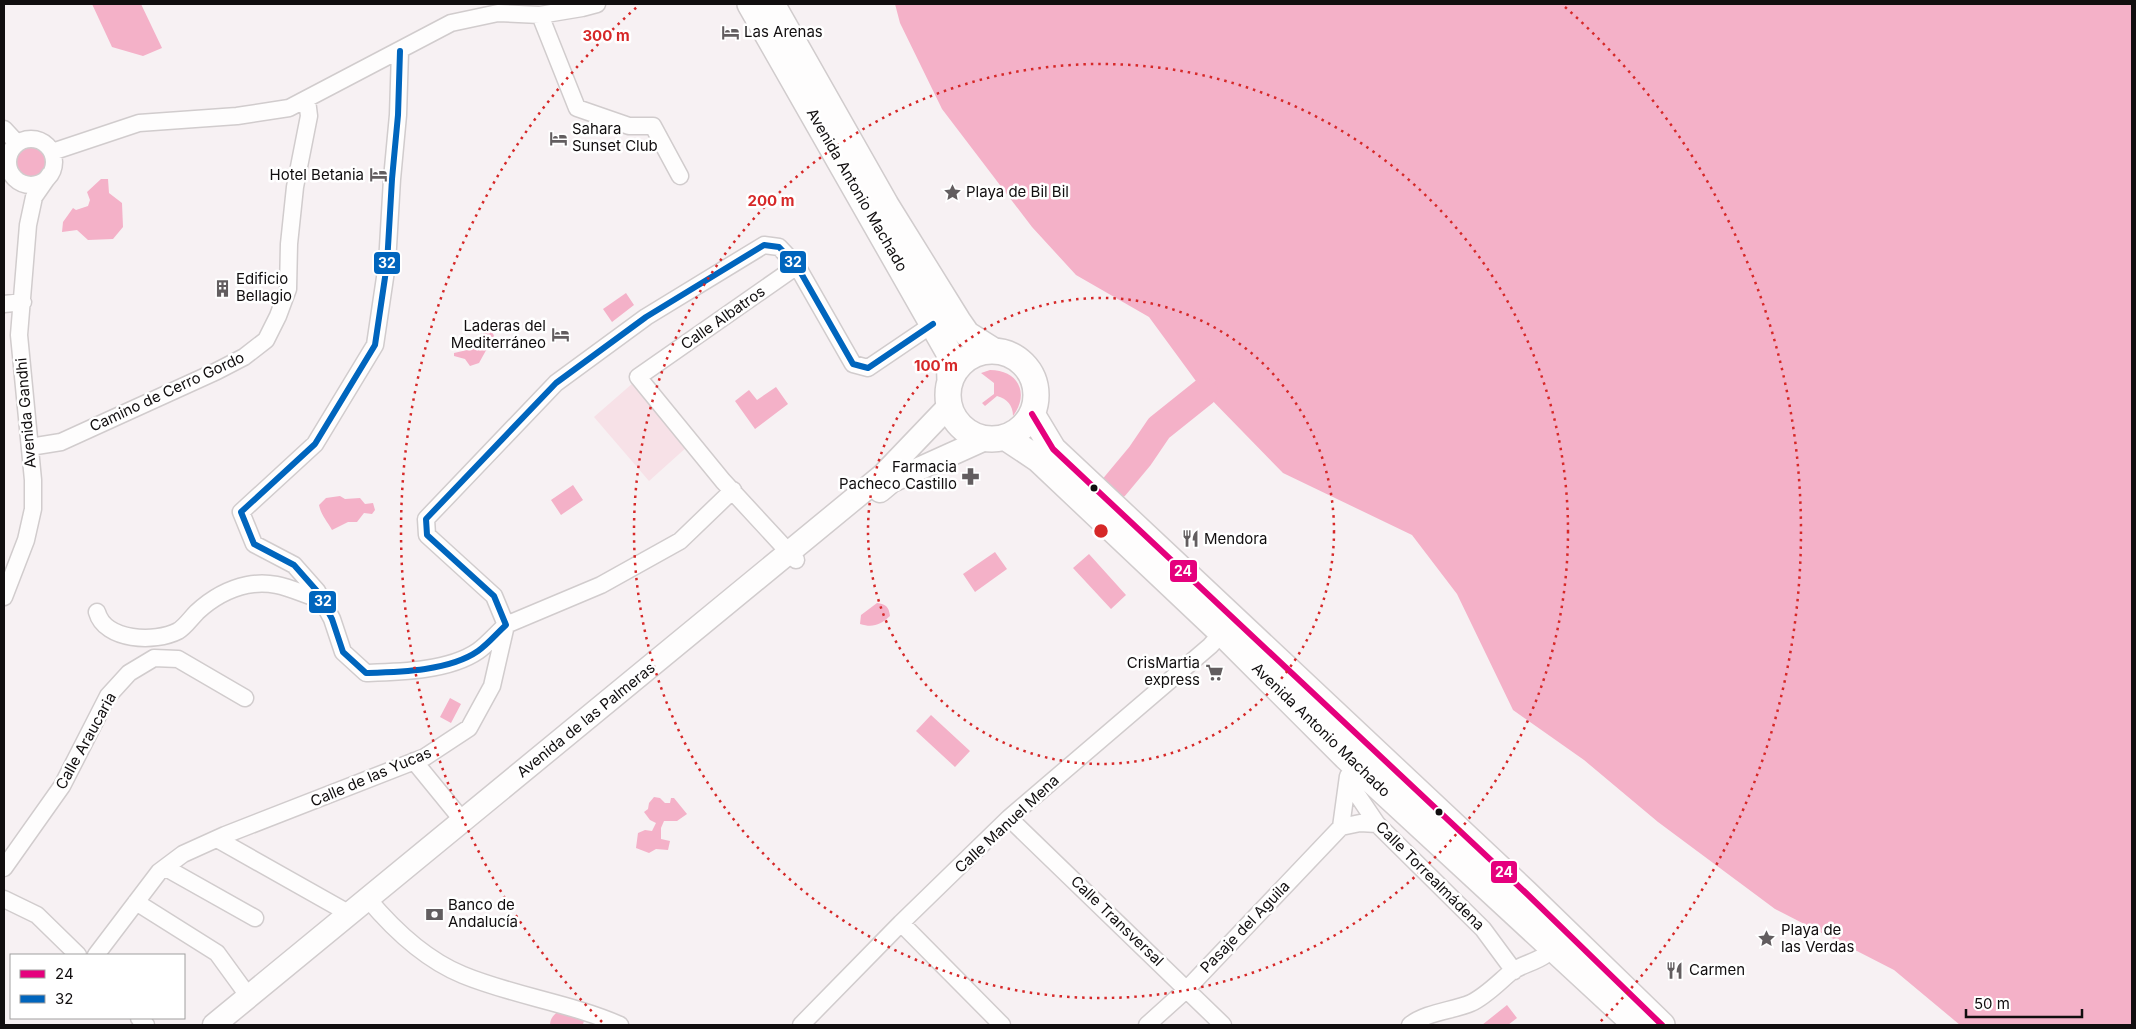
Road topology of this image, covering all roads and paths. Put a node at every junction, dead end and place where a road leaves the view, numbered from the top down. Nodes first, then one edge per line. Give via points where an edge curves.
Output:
1 (597, 4) edge
2 (750, 4) edge
3 (772, 4) edge
4 (540, 15) junction
5 (400, 51) junction
6 (307, 100) junction
7 (4, 129) edge
8 (9, 151) edge
9 (52, 152) junction
10 (50, 174) junction
11 (680, 176) dead end
12 (16, 180) junction
13 (28, 225) junction
14 (798, 266) junction
15 (23, 302) junction
16 (4, 304) edge
17 (933, 324) junction
18 (994, 351) junction
19 (950, 381) junction
20 (949, 406) junction
21 (1032, 414) junction
22 (995, 438) junction
23 (30, 447) junction
24 (728, 485) junction
25 (792, 556) junction
26 (4, 596) edge
27 (322, 600) junction
28 (97, 612) dead end
29 (506, 625) junction
30 (1222, 633) junction
31 (245, 698) dead end
32 (1346, 756) junction
33 (414, 761) junction
34 (1348, 781) junction
35 (1009, 818) junction
36 (463, 821) junction
37 (1377, 824) junction
38 (1341, 827) junction
39 (217, 839) junction
40 (4, 868) edge
41 (166, 868) junction
42 (4, 899) edge
43 (136, 902) junction
44 (372, 904) junction
45 (350, 914) junction
46 (255, 918) dead end
47 (901, 923) junction
48 (1558, 939) junction
49 (77, 954) edge
50 (97, 954) edge
51 (1514, 971) junction
52 (1187, 989) junction
53 (248, 997) junction
54 (594, 1022) edge
55 (214, 1025) edge
56 (238, 1025) edge
57 (620, 1025) edge
58 (801, 1025) edge
59 (1002, 1025) edge
60 (1147, 1025) edge
61 (1223, 1025) edge
62 (1410, 1025) edge
63 (1636, 1025) edge
64 (1662, 1025) edge

1 - 4 street
2 - 17 main road, Avenida Antonio Machado
3 - 18 main road, Avenida Antonio Machado via 886,204 958,321 967,334
4 - 5 street via 498,13 451,23
4 - 11 street via 577,108 629,126 652,126
5 - 6 street
5 - 27 street via 387,264 375,345 315,444 242,512 254,544 294,565
6 - 9 street via 288,108 237,116 139,124
6 - 23 street, Camino de Cerro Gordo via 309,116 295,187 288,289 266,340 244,357 208,375 61,442
7 - 8 street
8 - 9 street via 32,139 40,141
8 - 12 street via 11,175
9 - 10 street
10 - 12 street via 38,184
10 - 13 street, Avenida Gandhi via 34,197
12 - 13 street, Avenida Gandhi via 21,189
13 - 15 street, Avenida Gandhi
14 - 17 street via 853,364 868,368
14 - 24 street, Calle Albatros via 638,377
14 - 29 street via 779,247 764,245 646,317 556,383 426,518 427,535 494,596
15 - 16 street
15 - 23 street, Avenida Gandhi via 19,335
17 - 19 main road, Avenida Antonio Machado via 949,353
18 - 19 main road via 968,359 957,368
18 - 21 main road via 1008,354 1030,372 1036,400
19 - 20 main road
20 - 22 main road via 963,429 975,436
20 - 25 street, Avenida de las Palmeras via 883,475
21 - 22 main road via 1016,432
21 - 48 main road, Avenida Antonio Machado via 1053,449 1526,893
22 - 25 street, Avenida de las Palmeras via 892,481
22 - 30 main road, Avenida Antonio Machado via 1038,458
23 - 26 street, Avenida Gandhi via 33,509 26,540
24 - 25 street, Calle Albatros
24 - 29 street via 680,541 601,585
25 - 36 street, Avenida de las Palmeras
25 - 44 street, Avenida de las Palmeras
27 - 28 street via 283,585 248,585 210,601 178,631 142,638 130,638 109,630
27 - 29 street via 343,652 366,673 405,672 456,662 478,651
29 - 33 street, Calle de las Yucas via 492,686 469,728 426,757
30 - 32 main road, Avenida Antonio Machado
30 - 35 street, Calle Manuel Mena
31 - 40 street, Calle Araucaria via 178,659 154,658 129,673 108,696 62,786
32 - 34 street
32 - 48 main road, Avenida Antonio Machado
33 - 36 street
33 - 39 street, Calle de las Yucas
34 - 37 street, Calle Torrealmádena
34 - 38 street
35 - 47 street, Calle Manuel Mena
35 - 52 street, Calle Transversal
36 - 44 street, Avenida de las Palmeras
37 - 38 street
37 - 51 street, Calle Torrealmádena via 1483,929
38 - 52 street, Pasaje del Aguila
39 - 41 street, Calle de las Yucas via 183,854
39 - 45 street
41 - 43 street, Calle de las Yucas via 159,872
41 - 46 street
42 - 49 street via 37,915
43 - 50 street, Calle de las Yucas
43 - 53 street via 218,952
44 - 45 street, Avenida de las Palmeras
44 - 54 street via 413,945 462,974 498,988 548,1001
44 - 56 street, Avenida de las Palmeras
45 - 53 street, Avenida de las Palmeras
47 - 58 street, Calle Manuel Mena
47 - 59 street
48 - 51 street via 1535,962
48 - 63 main road, Avenida Antonio Machado
48 - 64 main road
51 - 62 street via 1473,1002 1424,1017
52 - 60 street, Pasaje del Aguila
52 - 61 street, Calle Transversal
53 - 55 street, Avenida de las Palmeras
54 - 57 street

